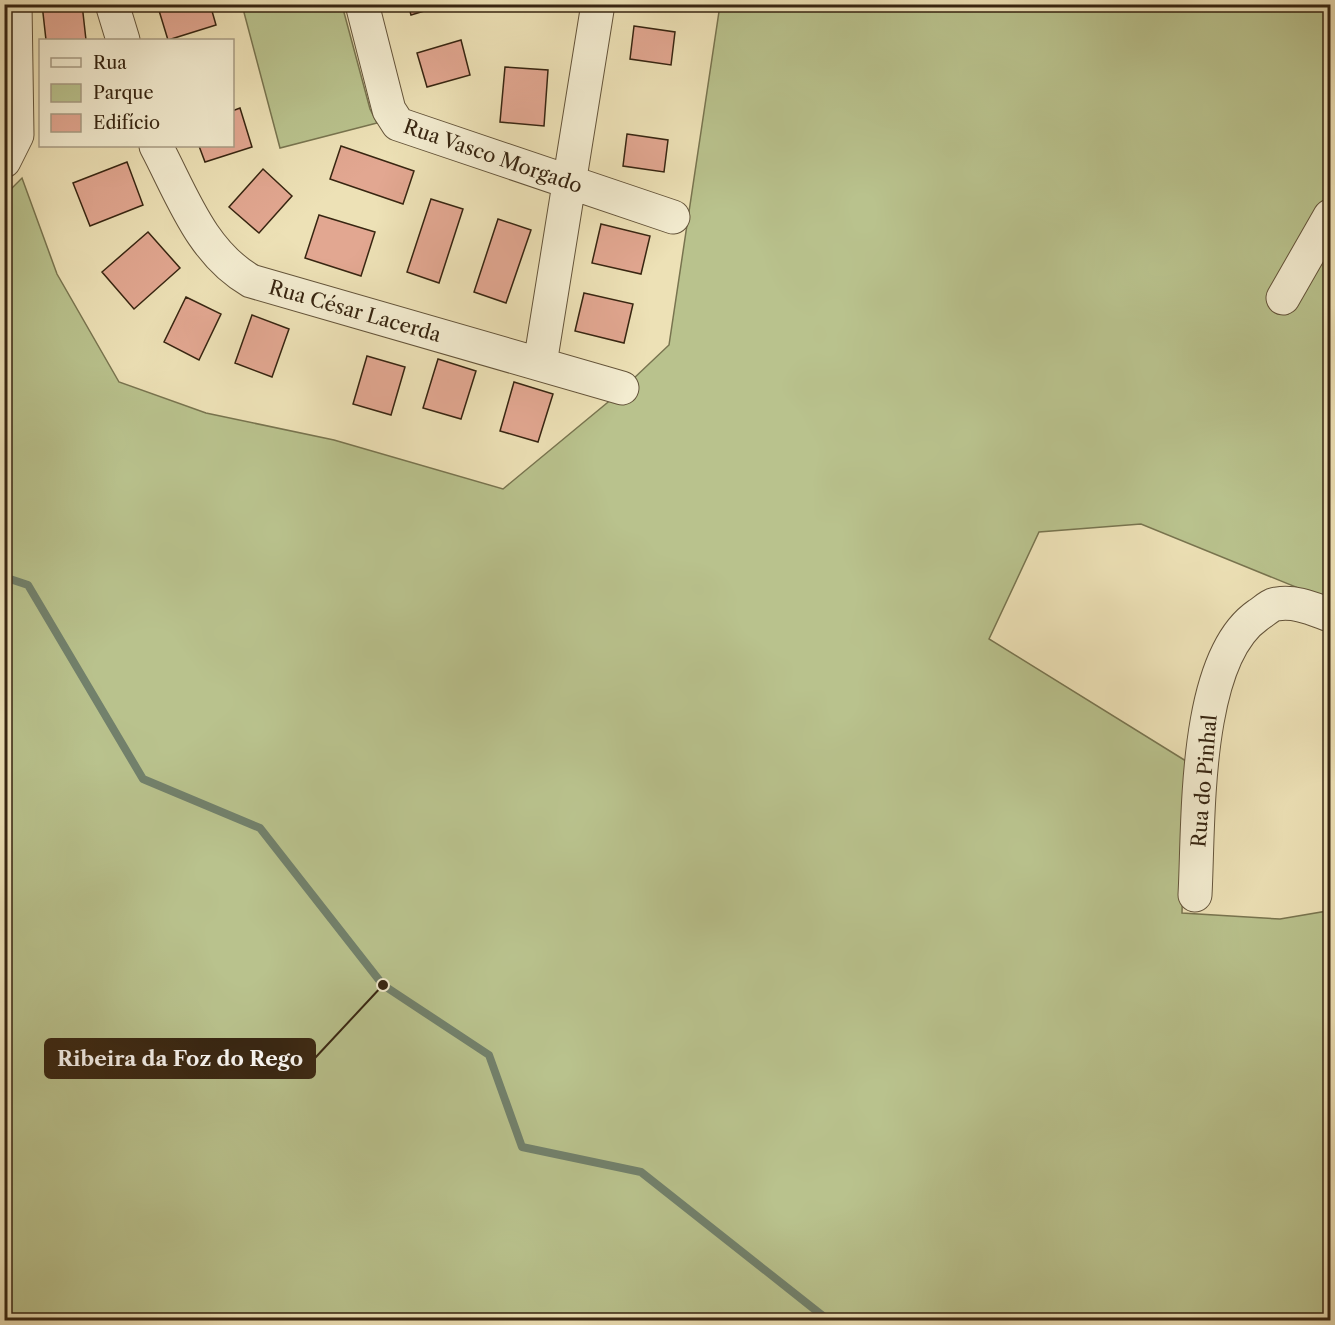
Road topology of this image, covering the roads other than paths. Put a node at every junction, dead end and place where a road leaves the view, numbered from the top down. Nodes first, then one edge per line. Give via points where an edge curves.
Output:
1 (15, 4) edge
2 (112, 4) edge
3 (362, 4) edge
4 (598, 4) edge
5 (123, 39) edge
6 (157, 147) edge
7 (4, 160) edge
8 (569, 182) junction
9 (1330, 216) edge
10 (673, 217) dead end
11 (1283, 298) dead end
12 (540, 364) junction
13 (622, 387) dead end
14 (1330, 615) edge
15 (1195, 895) dead end

1 - 7 street via 18,135
2 - 5 street
3 - 8 street, Rua Vasco Morgado via 394,121
4 - 8 street
6 - 12 street, Rua César Lacerda via 210,247 251,281
8 - 10 street, Rua Vasco Morgado
8 - 12 street
9 - 11 street
12 - 13 street, Rua César Lacerda
14 - 15 street, Rua do Pinhal via 1303,605 1275,604 1250,621 1231,645 1216,677 1205,732

